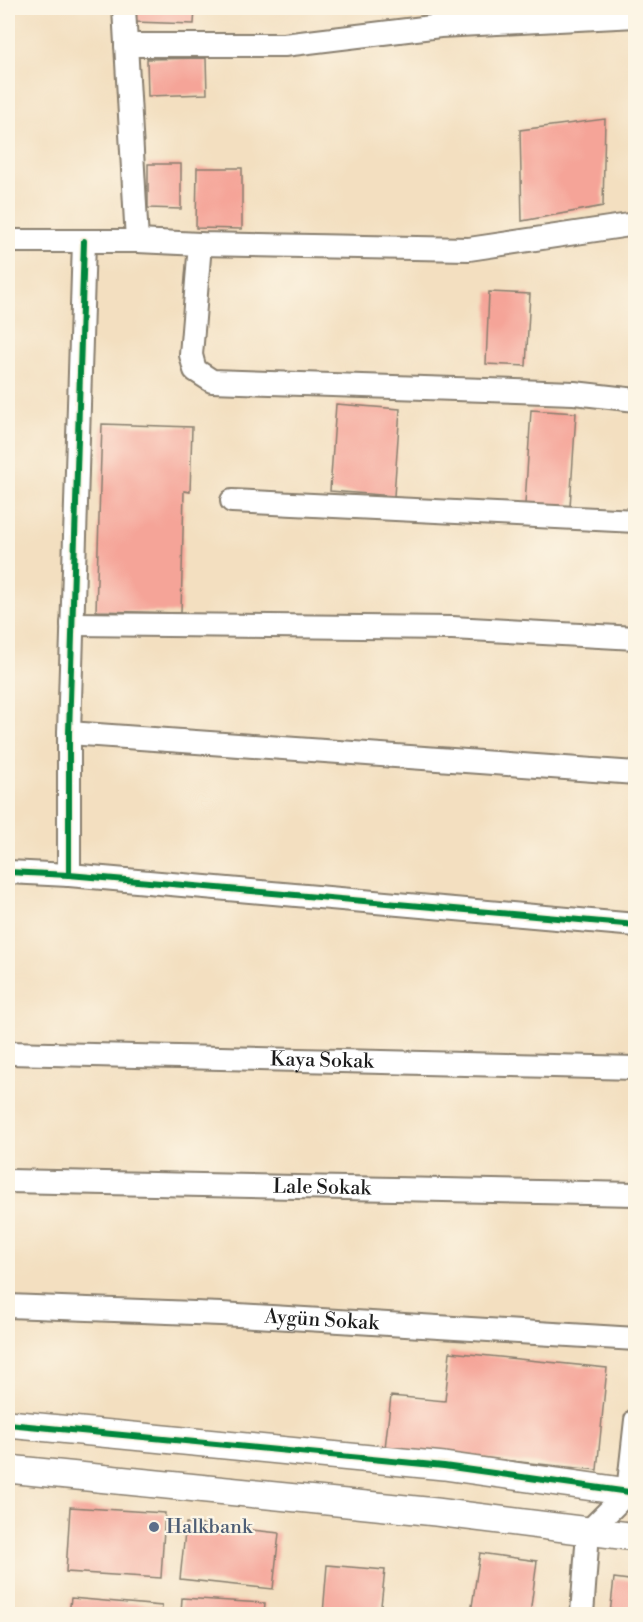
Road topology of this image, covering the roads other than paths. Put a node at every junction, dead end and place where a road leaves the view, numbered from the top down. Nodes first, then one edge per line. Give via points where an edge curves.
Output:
1 (124, 8) edge
2 (636, 16) edge
3 (126, 45) junction
4 (636, 224) edge
5 (8, 241) edge
6 (84, 241) junction
7 (137, 241) junction
8 (200, 244) junction
9 (636, 400) edge
10 (232, 501) dead end
11 (636, 521) edge
12 (72, 624) junction
13 (636, 638) edge
14 (69, 733) junction
15 (636, 773) edge
16 (8, 872) edge
17 (69, 875) junction
18 (636, 925) edge
19 (8, 1053) edge
20 (636, 1068) edge
21 (8, 1181) edge
22 (636, 1194) edge
23 (8, 1306) edge
24 (636, 1338) edge
25 (636, 1420) edge
26 (8, 1424) edge
27 (8, 1469) edge
28 (632, 1493) edge
29 (588, 1532) junction
30 (636, 1537) edge
31 (582, 1614) edge

1 - 3 street
2 - 3 street via 440,26 284,45
3 - 7 street
4 - 8 street via 469,249
5 - 6 street
6 - 7 street
6 - 12 street
7 - 8 street
8 - 9 street via 191,355 195,370 212,381 574,393
10 - 11 street
12 - 13 street via 452,628
12 - 14 street
14 - 15 street
14 - 17 street
16 - 17 street
17 - 18 street
19 - 20 street, Kaya Sokak
21 - 22 street, Lale Sokak
23 - 24 street, Aygün Sokak
25 - 28 street
26 - 28 street via 444,1466
27 - 29 street via 435,1512
28 - 29 street
29 - 30 street
29 - 31 street

